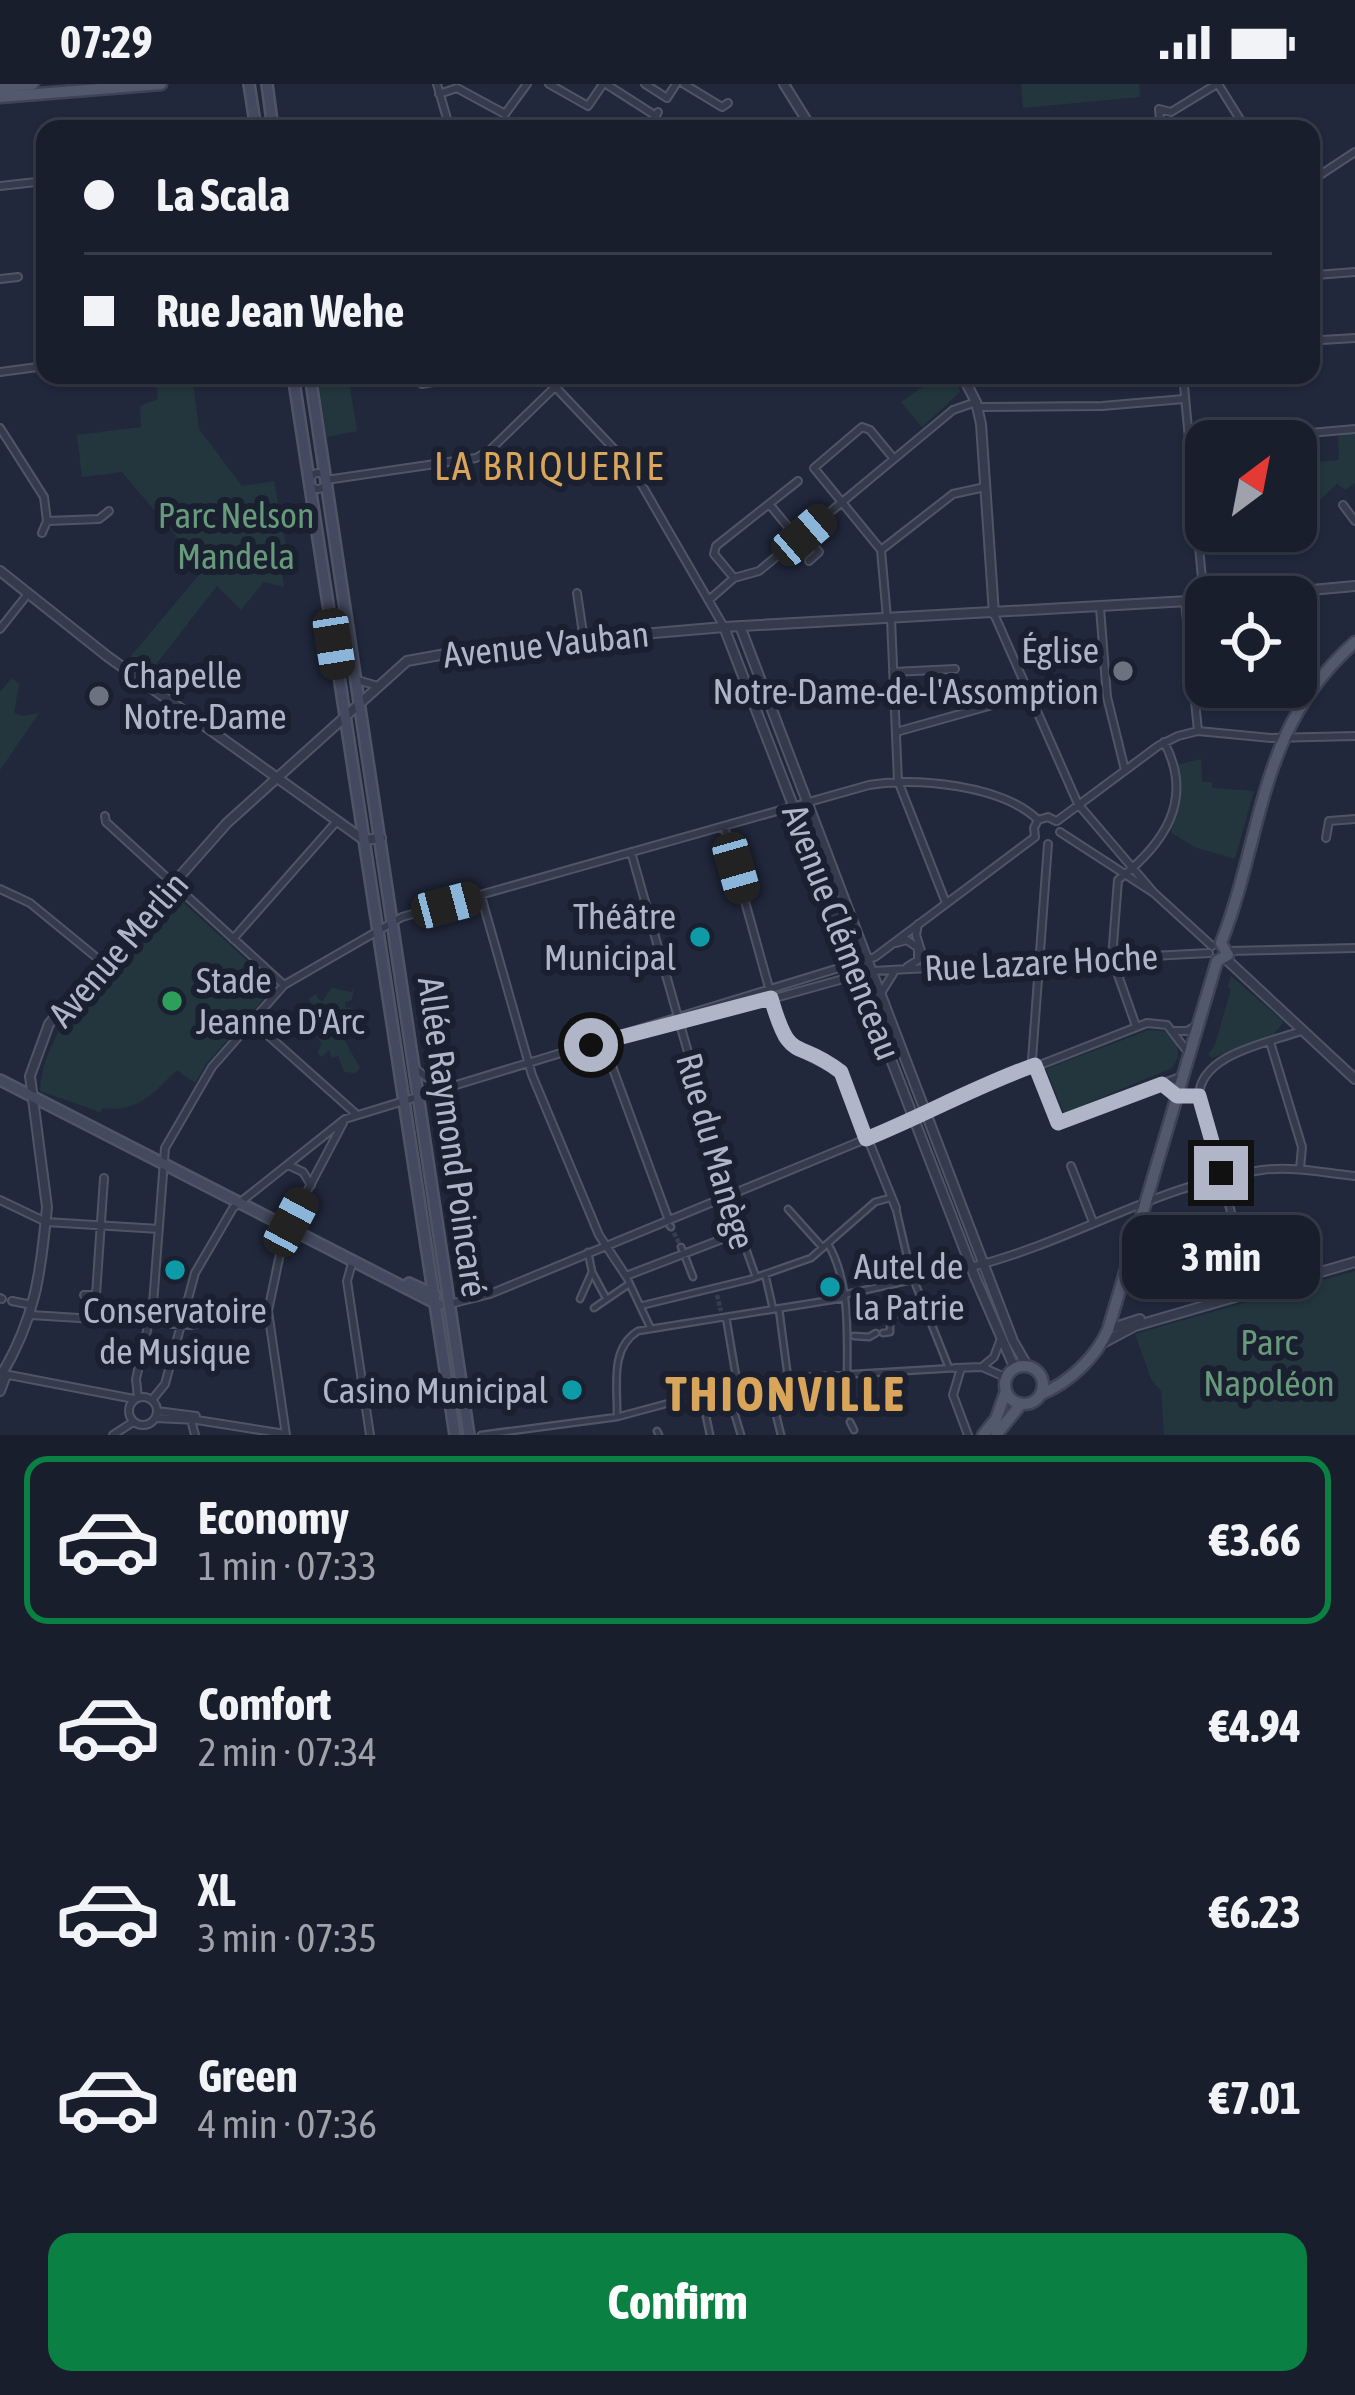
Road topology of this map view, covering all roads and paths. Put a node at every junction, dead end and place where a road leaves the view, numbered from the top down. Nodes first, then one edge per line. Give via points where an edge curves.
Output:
1 (33, 84) edge
2 (161, 84) edge
3 (249, 84) edge
4 (267, 84) edge
5 (437, 84) edge
6 (526, 84) edge
7 (549, 84) edge
8 (604, 84) edge
9 (645, 84) edge
10 (680, 84) edge
11 (1218, 84) edge
12 (786, 86) edge
13 (0, 87) edge
14 (440, 94) junction
15 (0, 98) edge
16 (728, 104) dead end
17 (661, 108) junction
18 (255, 120) edge
19 (272, 120) edge
20 (447, 120) edge
21 (654, 120) edge
22 (806, 120) edge
23 (1160, 120) edge
24 (1240, 120) edge
25 (1355, 152) edge
26 (1320, 175) edge
27 (36, 182) edge
28 (0, 186) edge
29 (1355, 272) edge
30 (1320, 275) edge
31 (18, 277) dead end
32 (0, 279) edge
33 (1355, 338) edge
34 (1322, 340) dead end
35 (36, 367) edge
36 (0, 372) edge
37 (294, 384) edge
38 (311, 384) edge
39 (553, 384) edge
40 (966, 384) edge
41 (1184, 384) edge
42 (556, 387) junction
43 (1185, 399) junction
44 (977, 405) junction
45 (1187, 420) edge
46 (0, 428) edge
47 (1355, 429) edge
48 (1317, 432) edge
49 (894, 459) junction
50 (326, 480) junction
51 (798, 481) dead end
52 (310, 482) junction
53 (985, 487) junction
54 (842, 502) junction
55 (770, 505) junction
56 (1343, 505) dead end
57 (109, 512) dead end
58 (47, 521) junction
59 (1355, 521) edge
60 (42, 533) dead end
61 (801, 537) junction
62 (881, 550) junction
63 (809, 561) dead end
64 (0, 572) edge
65 (734, 578) junction
66 (1355, 586) edge
67 (1317, 589) edge
68 (577, 593) dead end
69 (27, 595) junction
70 (710, 599) junction
71 (1185, 602) edge
72 (1100, 608) junction
73 (994, 614) junction
74 (889, 619) junction
75 (723, 623) junction
76 (740, 626) junction
77 (0, 629) edge
78 (584, 640) junction
79 (1355, 642) edge
80 (955, 669) dead end
81 (893, 672) junction
82 (357, 680) junction
83 (378, 686) junction
84 (1028, 695) junction
85 (360, 704) junction
86 (1196, 708) edge
87 (346, 718) junction
88 (1198, 731) junction
89 (896, 732) junction
90 (1355, 736) edge
91 (1282, 737) junction
92 (1163, 742) junction
93 (1125, 770) junction
94 (279, 779) junction
95 (898, 781) junction
96 (807, 801) junction
97 (1078, 804) junction
98 (793, 805) junction
99 (105, 816) dead end
100 (1355, 819) edge
101 (1038, 820) junction
102 (337, 821) junction
103 (1057, 821) junction
104 (724, 825) junction
105 (1060, 832) junction
106 (1035, 837) junction
107 (381, 838) junction
108 (1326, 838) dead end
109 (364, 840) junction
110 (1048, 844) junction
111 (631, 852) junction
112 (1134, 867) junction
113 (1125, 874) junction
114 (173, 884) junction
115 (0, 889) edge
116 (1154, 893) junction
117 (481, 896) junction
118 (946, 903) junction
119 (394, 922) junction
120 (918, 924) junction
121 (378, 930) junction
122 (859, 937) junction
123 (233, 939) junction
124 (888, 947) junction
125 (918, 948) junction
126 (1355, 948) edge
127 (1219, 952) junction
128 (1112, 958) junction
129 (868, 960) junction
130 (1040, 961) junction
131 (102, 962) junction
132 (946, 967) junction
133 (856, 970) junction
134 (898, 970) junction
135 (872, 971) junction
136 (284, 986) junction
137 (771, 993) junction
138 (880, 993) junction
139 (680, 1020) junction
140 (253, 1022) junction
141 (1199, 1024) junction
142 (1136, 1026) junction
143 (1304, 1029) junction
144 (1175, 1031) junction
145 (603, 1042) junction
146 (1270, 1042) junction
147 (529, 1064) junction
148 (1187, 1064) junction
149 (1035, 1065) junction
150 (416, 1069) junction
151 (1207, 1070) junction
152 (1355, 1079) edge
153 (0, 1080) edge
154 (1162, 1084) junction
155 (454, 1085) junction
156 (30, 1095) junction
157 (420, 1095) junction
158 (1177, 1096) junction
159 (1199, 1096) junction
160 (404, 1100) junction
161 (926, 1110) junction
162 (355, 1114) junction
163 (913, 1116) junction
164 (345, 1119) junction
165 (866, 1139) junction
166 (163, 1163) junction
167 (286, 1164) junction
168 (1071, 1166) dead end
169 (1300, 1169) junction
170 (1355, 1176) edge
171 (104, 1178) dead end
172 (1223, 1179) junction
173 (310, 1185) junction
174 (731, 1195) junction
175 (890, 1198) junction
176 (0, 1200) edge
177 (1146, 1202) junction
178 (240, 1203) junction
179 (896, 1208) joint
180 (788, 1210) dead end
181 (46, 1222) junction
182 (1094, 1222) junction
183 (670, 1224) junction
184 (100, 1225) junction
185 (159, 1229) junction
186 (734, 1230) junction
187 (286, 1231) junction
188 (607, 1244) junction
189 (825, 1246) junction
190 (588, 1252) junction
191 (686, 1259) tunnel mouth
192 (1355, 1259) edge
193 (353, 1260) junction
194 (984, 1264) junction
195 (430, 1267) junction
196 (971, 1267) junction
197 (592, 1272) junction
198 (765, 1273) junction
199 (692, 1277) dead end
200 (756, 1277) junction
201 (627, 1280) junction
202 (914, 1280) junction
203 (405, 1284) junction
204 (1255, 1290) junction
205 (84, 1294) dead end
206 (606, 1298) junction
207 (844, 1298) junction
208 (580, 1299) dead end
209 (435, 1300) junction
210 (12, 1301) dead end
211 (450, 1304) junction
212 (640, 1306) junction
213 (594, 1308) dead end
214 (919, 1308) junction
215 (1114, 1308) junction
216 (776, 1309) junction
217 (32, 1310) junction
218 (268, 1311) junction
219 (722, 1314) junction
220 (153, 1323) junction
221 (180, 1324) junction
222 (1121, 1324) junction
223 (652, 1327) junction
224 (1108, 1330) junction
225 (849, 1336) junction
226 (177, 1337) junction
227 (1000, 1341) junction
228 (1102, 1344) junction
229 (982, 1367) junction
230 (955, 1368) junction
231 (1074, 1372) junction
232 (846, 1374) junction
233 (1014, 1376) junction
234 (788, 1378) junction
235 (1, 1380) edge
236 (1042, 1380) junction
237 (768, 1382) junction
238 (738, 1388) junction
239 (727, 1389) junction
240 (1041, 1394) junction
241 (152, 1400) junction
242 (134, 1401) junction
243 (1021, 1404) junction
244 (848, 1412) dead end
245 (156, 1415) junction
246 (706, 1416) dead end
247 (191, 1417) junction
248 (617, 1417) junction
249 (133, 1422) junction
250 (850, 1422) dead end
251 (854, 1430) dead end
252 (113, 1435) edge
253 (195, 1435) edge
254 (286, 1435) edge
255 (370, 1435) edge
256 (463, 1435) edge
257 (481, 1435) edge
258 (710, 1435) edge
259 (741, 1435) edge
260 (781, 1435) edge
261 (968, 1435) edge
262 (983, 1435) edge
263 (996, 1435) edge

1 - 13 main road
2 - 15 main road
3 - 18 main road
4 - 19 main road
5 - 14 street
6 - 14 street via 505,114 457,88
7 - 8 street via 587,106
8 - 17 street
9 - 17 street
10 - 16 street
10 - 17 street
11 - 23 street via 1171,112 1159,109
11 - 24 street
12 - 22 street
14 - 20 street
17 - 21 street
25 - 26 street
27 - 28 street
29 - 30 street
31 - 32 street
33 - 34 street
35 - 36 street
37 - 52 main road, Allée Raymond Poincaré
38 - 50 main road, Allée Raymond Poincaré
39 - 42 street
40 - 44 street
41 - 43 street
42 - 50 street via 476,458
42 - 70 street via 632,468
43 - 44 street
43 - 45 street
44 - 49 street via 953,410
44 - 53 street
46 - 58 street via 44,497
47 - 48 street
49 - 54 street
49 - 54 street via 862,428 817,463 814,472
50 - 52 street via 320,489
50 - 82 main road, Allée Raymond Poincaré
51 - 55 street
52 - 87 main road, Allée Raymond Poincaré
53 - 62 street via 952,494
53 - 73 street
54 - 61 street
54 - 62 street
55 - 61 street
55 - 65 street via 716,546
56 - 59 street
57 - 58 street
58 - 60 street
61 - 63 street via 819,553
61 - 65 street via 760,571
62 - 74 street
64 - 69 street
65 - 70 street
66 - 67 street
68 - 78 street
69 - 77 street
69 - 94 street
70 - 75 street
71 - 72 street, Avenue Vauban
72 - 73 street, Avenue Vauban
72 - 93 street via 1107,698
73 - 74 street, Avenue Vauban
73 - 84 street
74 - 76 street, Avenue Vauban
74 - 81 street
75 - 76 street, Avenue Vauban
75 - 78 street, Avenue Vauban
75 - 98 street, Avenue Clémenceau
76 - 96 street, Avenue Clémenceau
78 - 83 street, Avenue Vauban via 435,653 407,661
79 - 91 main road via 1311,686
80 - 81 street
81 - 89 street
82 - 83 street
82 - 85 main road, Allée Raymond Poincaré
83 - 85 street, Avenue Vauban
84 - 89 street
84 - 97 street
85 - 87 street, Avenue Vauban
85 - 107 main road, Allée Raymond Poincaré
86 - 88 street
87 - 94 street, Avenue Vauban
87 - 109 main road, Allée Raymond Poincaré
88 - 91 street
88 - 92 street
89 - 95 street
90 - 91 street
91 - 127 main road
92 - 93 street
92 - 112 street via 1176,782 1172,813 1165,835
93 - 97 street
94 - 102 street
94 - 114 street, Avenue Merlin
95 - 96 street
95 - 101 street via 965,788
95 - 118 street
96 - 98 street
96 - 122 street, Avenue Clémenceau
97 - 103 street
97 - 112 street
98 - 104 street
98 - 133 street, Avenue Clémenceau
99 - 114 street
100 - 108 street via 1329,821
101 - 103 street
101 - 106 street
102 - 109 street
102 - 123 street
103 - 105 street
104 - 111 street
104 - 137 street
105 - 110 street
105 - 113 street
106 - 110 street
106 - 118 street
107 - 109 street
107 - 119 main road, Allée Raymond Poincaré
109 - 121 main road, Allée Raymond Poincaré
110 - 130 street
111 - 117 street
111 - 139 street, Rue du Manège
112 - 113 street
112 - 116 street
113 - 116 street
113 - 128 street
114 - 123 street
114 - 131 street, Avenue Merlin
115 - 131 street via 30,903
116 - 127 street
117 - 119 street
117 - 147 street
118 - 120 street
119 - 121 street
119 - 150 main road, Allée Raymond Poincaré
120 - 124 street
120 - 125 street
121 - 136 street
121 - 160 main road, Allée Raymond Poincaré
122 - 124 street
122 - 129 street, Avenue Clémenceau
123 - 136 street
124 - 125 street via 907,940
124 - 129 street
125 - 132 street via 929,963
125 - 134 street via 916,962
126 - 127 street, Rue Lazare Hoche
127 - 128 street, Rue Lazare Hoche
127 - 141 main road
127 - 143 street
128 - 130 street, Rue Lazare Hoche
128 - 142 street
129 - 133 street
129 - 135 street, Avenue Clémenceau
130 - 132 street, Rue Lazare Hoche
130 - 149 street
131 - 156 street, Avenue Merlin via 49,1024
132 - 134 street, Rue Lazare Hoche
133 - 135 street, Rue Lazare Hoche
133 - 137 street
133 - 163 street, Avenue Clémenceau
134 - 135 street, Rue Lazare Hoche
134 - 138 street
135 - 138 street, Avenue Clémenceau
136 - 140 street
137 - 139 street
137 - 165 street via 790,1046 841,1072
138 - 161 street, Avenue Clémenceau
139 - 145 street
139 - 174 street, Rue du Manège
140 - 162 street
140 - 166 street via 212,1067
141 - 144 street
141 - 148 main road
142 - 144 street via 1152,1022
142 - 149 street
143 - 146 street
143 - 152 street
144 - 148 street
145 - 147 street
145 - 183 street
146 - 151 street
146 - 169 street via 1302,1147
147 - 155 street
147 - 188 street
148 - 151 street
148 - 154 street
148 - 158 main road
149 - 154 street via 1058,1123
149 - 161 street
150 - 155 street
150 - 157 main road, Allée Raymond Poincaré
151 - 159 street
153 - 156 main road
154 - 158 street
155 - 157 street
156 - 166 main road
156 - 181 street, Avenue Merlin
157 - 160 street
157 - 211 main road, Allée Raymond Poincaré
158 - 159 street
158 - 177 main road
159 - 172 street
160 - 162 street
160 - 195 main road, Allée Raymond Poincaré
161 - 163 street
161 - 194 street, Avenue Clémenceau
162 - 164 street
163 - 165 street
163 - 196 street, Avenue Clémenceau
164 - 167 street
164 - 173 street
165 - 174 street
165 - 175 street
166 - 178 main road
166 - 185 street
167 - 173 street
167 - 178 street
168 - 182 street
169 - 170 street
169 - 172 street
171 - 184 street
172 - 177 street
172 - 204 street
173 - 187 street
174 - 183 street
174 - 186 street, Rue du Manège
175 - 179 street
175 - 189 street
176 - 181 street
177 - 182 street
177 - 215 main road
178 - 187 main road
178 - 221 street via 200,1264
179 - 202 street
180 - 189 street
181 - 184 street
181 - 217 street, Avenue Merlin
182 - 194 street
183 - 188 street
184 - 185 street
184 - 205 street via 96,1295
185 - 220 street
186 - 200 street, Rue du Manège
186 - 201 street
187 - 193 main road
187 - 218 street
188 - 190 street
188 - 201 street
189 - 198 street
189 - 207 street
190 - 197 street
190 - 211 street
191 - 199 street
192 - 204 street
193 - 203 main road
193 - 255 street via 347,1281
194 - 196 street
194 - 233 street, Avenue Clémenceau via 1013,1341
195 - 203 main road
195 - 209 main road, Allée Raymond Poincaré
196 - 202 street
196 - 227 street, Avenue Clémenceau
197 - 206 street
197 - 208 street
198 - 200 street
198 - 216 street
200 - 212 street
201 - 206 street
201 - 212 street
202 - 207 street
202 - 214 street
203 - 209 main road
204 - 222 street
204 - 228 street
206 - 213 street
207 - 216 street
207 - 225 street
209 - 211 main road
209 - 256 main road, Allée Raymond Poincaré
210 - 217 street
211 - 256 main road, Allée Raymond Poincaré
212 - 223 street
214 - 225 street via 893,1314 890,1332
214 - 230 street
215 - 222 street
215 - 224 main road
216 - 219 street
216 - 234 street
217 - 220 street
217 - 235 street, Avenue Merlin
218 - 221 street
218 - 254 street
219 - 223 street
219 - 238 street
220 - 221 street
220 - 226 street
220 - 242 street
221 - 226 street
222 - 224 street
223 - 248 street via 628,1336 618,1353
224 - 228 main road
225 - 232 street
226 - 241 street via 165,1384
227 - 229 street
227 - 233 street, Avenue Clémenceau
228 - 231 main road
229 - 230 street
229 - 233 street
230 - 232 street
230 - 261 street via 953,1396
231 - 236 main road
231 - 240 main road
232 - 234 street
232 - 244 street
233 - 236 main road
233 - 243 main road
233 - 262 main road
234 - 237 street
235 - 242 street
236 - 240 main road
237 - 238 street
237 - 260 street
238 - 239 street
239 - 248 street
239 - 259 street
240 - 243 main road
241 - 242 street
241 - 245 street
242 - 249 street
243 - 263 main road
245 - 247 street
245 - 249 street via 145,1425
246 - 258 street
247 - 253 street
247 - 254 street
248 - 257 street
249 - 252 street
250 - 251 street

